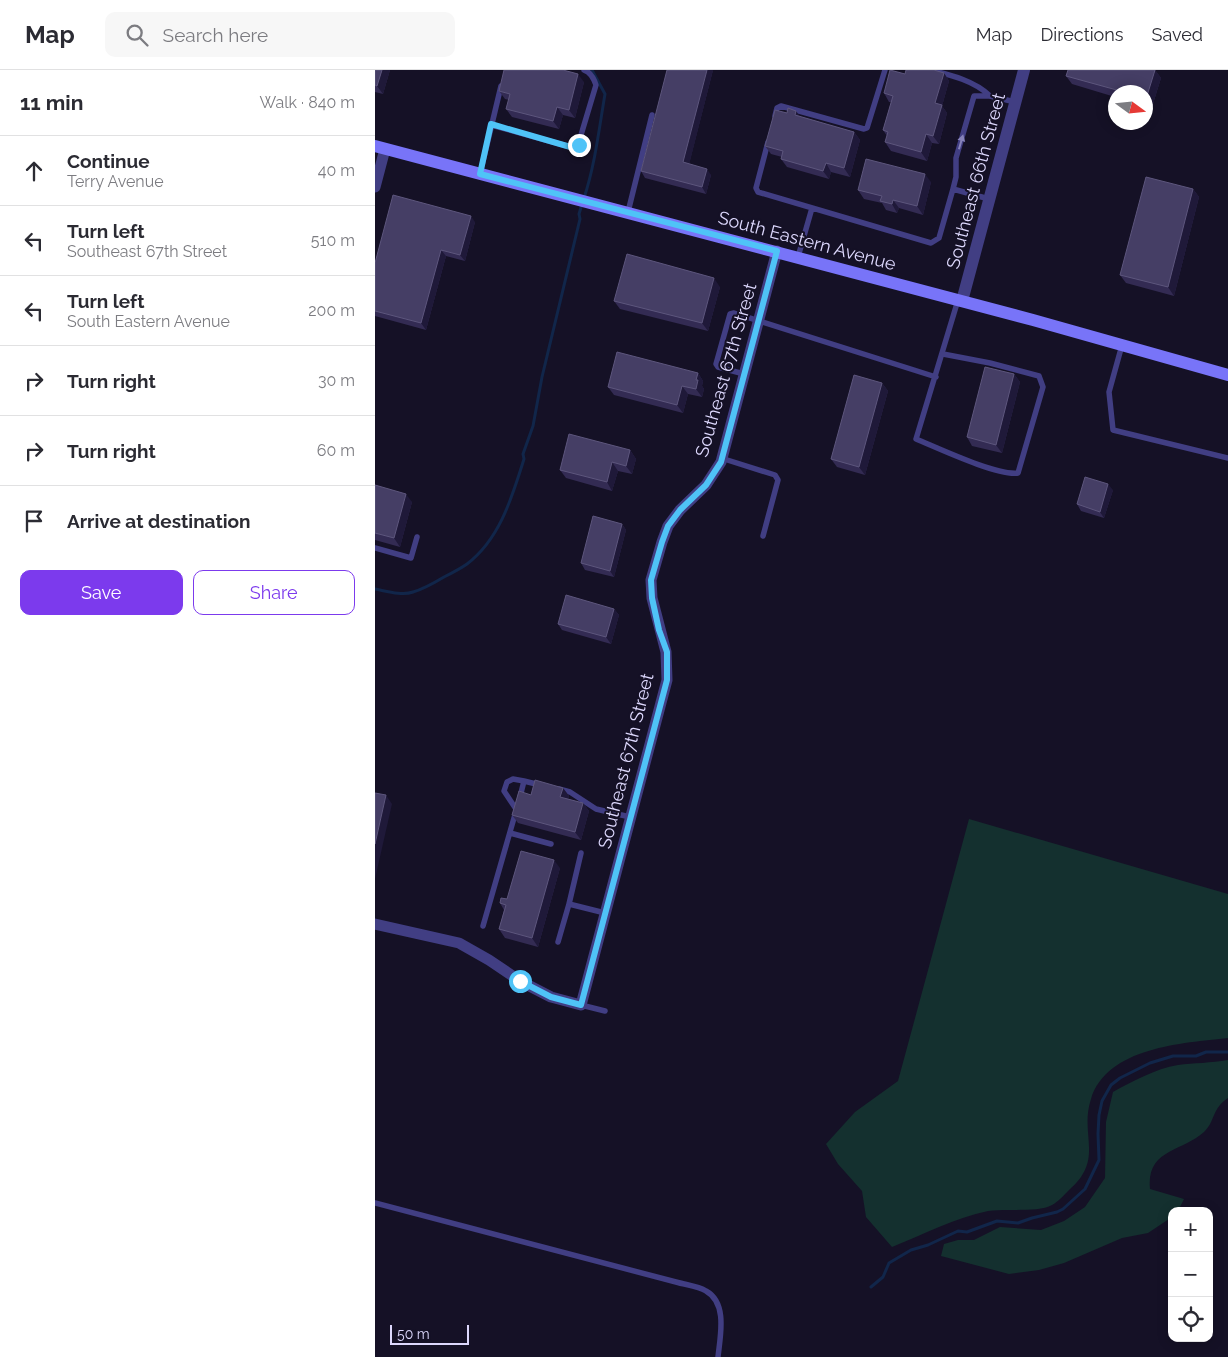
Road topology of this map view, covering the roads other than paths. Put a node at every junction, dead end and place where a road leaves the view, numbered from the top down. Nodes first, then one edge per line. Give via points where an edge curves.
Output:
1 (584, 70) edge
2 (885, 70) edge
3 (930, 70) edge
4 (1024, 70) edge
5 (503, 78) edge
6 (990, 96) junction
7 (1015, 102) junction
8 (653, 115) edge
9 (491, 124) junction
10 (773, 126) edge
11 (770, 135) edge
12 (380, 147) edge
13 (480, 174) junction
14 (375, 187) edge
15 (953, 190) junction
16 (989, 199) junction
17 (812, 208) junction
18 (628, 212) junction
19 (777, 251) junction
20 (798, 257) junction
21 (960, 300) junction
22 (759, 320) junction
23 (1122, 345) junction
24 (943, 354) junction
25 (744, 374) junction
26 (1228, 375) edge
27 (935, 377) junction
28 (721, 458) junction
29 (1228, 458) edge
30 (763, 536) dead end
31 (417, 537) dead end
32 (375, 548) edge
33 (524, 781) junction
34 (543, 785) edge
35 (551, 788) edge
36 (516, 810) junction
37 (630, 817) junction
38 (510, 833) junction
39 (551, 844) dead end
40 (581, 853) dead end
41 (569, 904) junction
42 (605, 913) junction
43 (375, 924) edge
44 (483, 926) dead end
45 (558, 942) dead end
46 (581, 1005) junction
47 (605, 1011) dead end
48 (375, 1203) edge
49 (719, 1357) edge

1 - 9 lane via 596,85 579,145 574,148
2 - 10 lane via 865,129 781,106 777,108
3 - 6 lane via 982,88
4 - 7 street, Southeast 66th Street
5 - 9 lane
6 - 7 lane
15 -> 6 lane via 956,158 974,96
7 - 16 street, Southeast 66th Street
8 - 18 lane
9 - 13 lane
11 - 17 lane via 756,190
12 - 13 main road, South Eastern Avenue
12 - 14 street
13 - 18 main road, South Eastern Avenue
15 - 16 lane
15 - 17 lane via 939,238 931,243
16 - 21 street, Southeast 66th Street
17 - 20 lane
18 - 19 main road, South Eastern Avenue
19 - 20 main road, South Eastern Avenue
19 - 22 street, Southeast 67th Street
20 - 21 main road, South Eastern Avenue
21 - 23 main road, South Eastern Avenue
21 - 24 lane
22 - 25 street, Southeast 67th Street
22 - 25 lane via 731,314 716,364 718,368
22 - 27 lane
23 - 26 main road, South Eastern Avenue
23 - 29 lane via 1109,392 1113,430
24 - 27 lane
24 - 27 lane via 1039,376 1043,387 1017,473 1009,474 916,439
25 - 28 street, Southeast 67th Street
28 - 30 lane via 775,475 778,480
28 - 37 street, Southeast 67th Street via 714,475 668,526 651,580 659,630 667,652 667,680
31 - 32 lane via 411,558
33 - 34 lane
33 - 36 lane
33 - 36 lane via 513,779 507,782 504,791
35 - 37 lane via 570,792 596,809
36 - 38 lane
37 - 42 street, Southeast 67th Street
38 - 39 lane
38 - 44 lane
40 - 41 lane
41 - 42 lane
41 - 45 lane
42 - 46 street, Southeast 67th Street
43 - 46 street via 459,943 551,997
46 - 47 lane
48 - 49 lane via 707,1291 717,1302 721,1320

